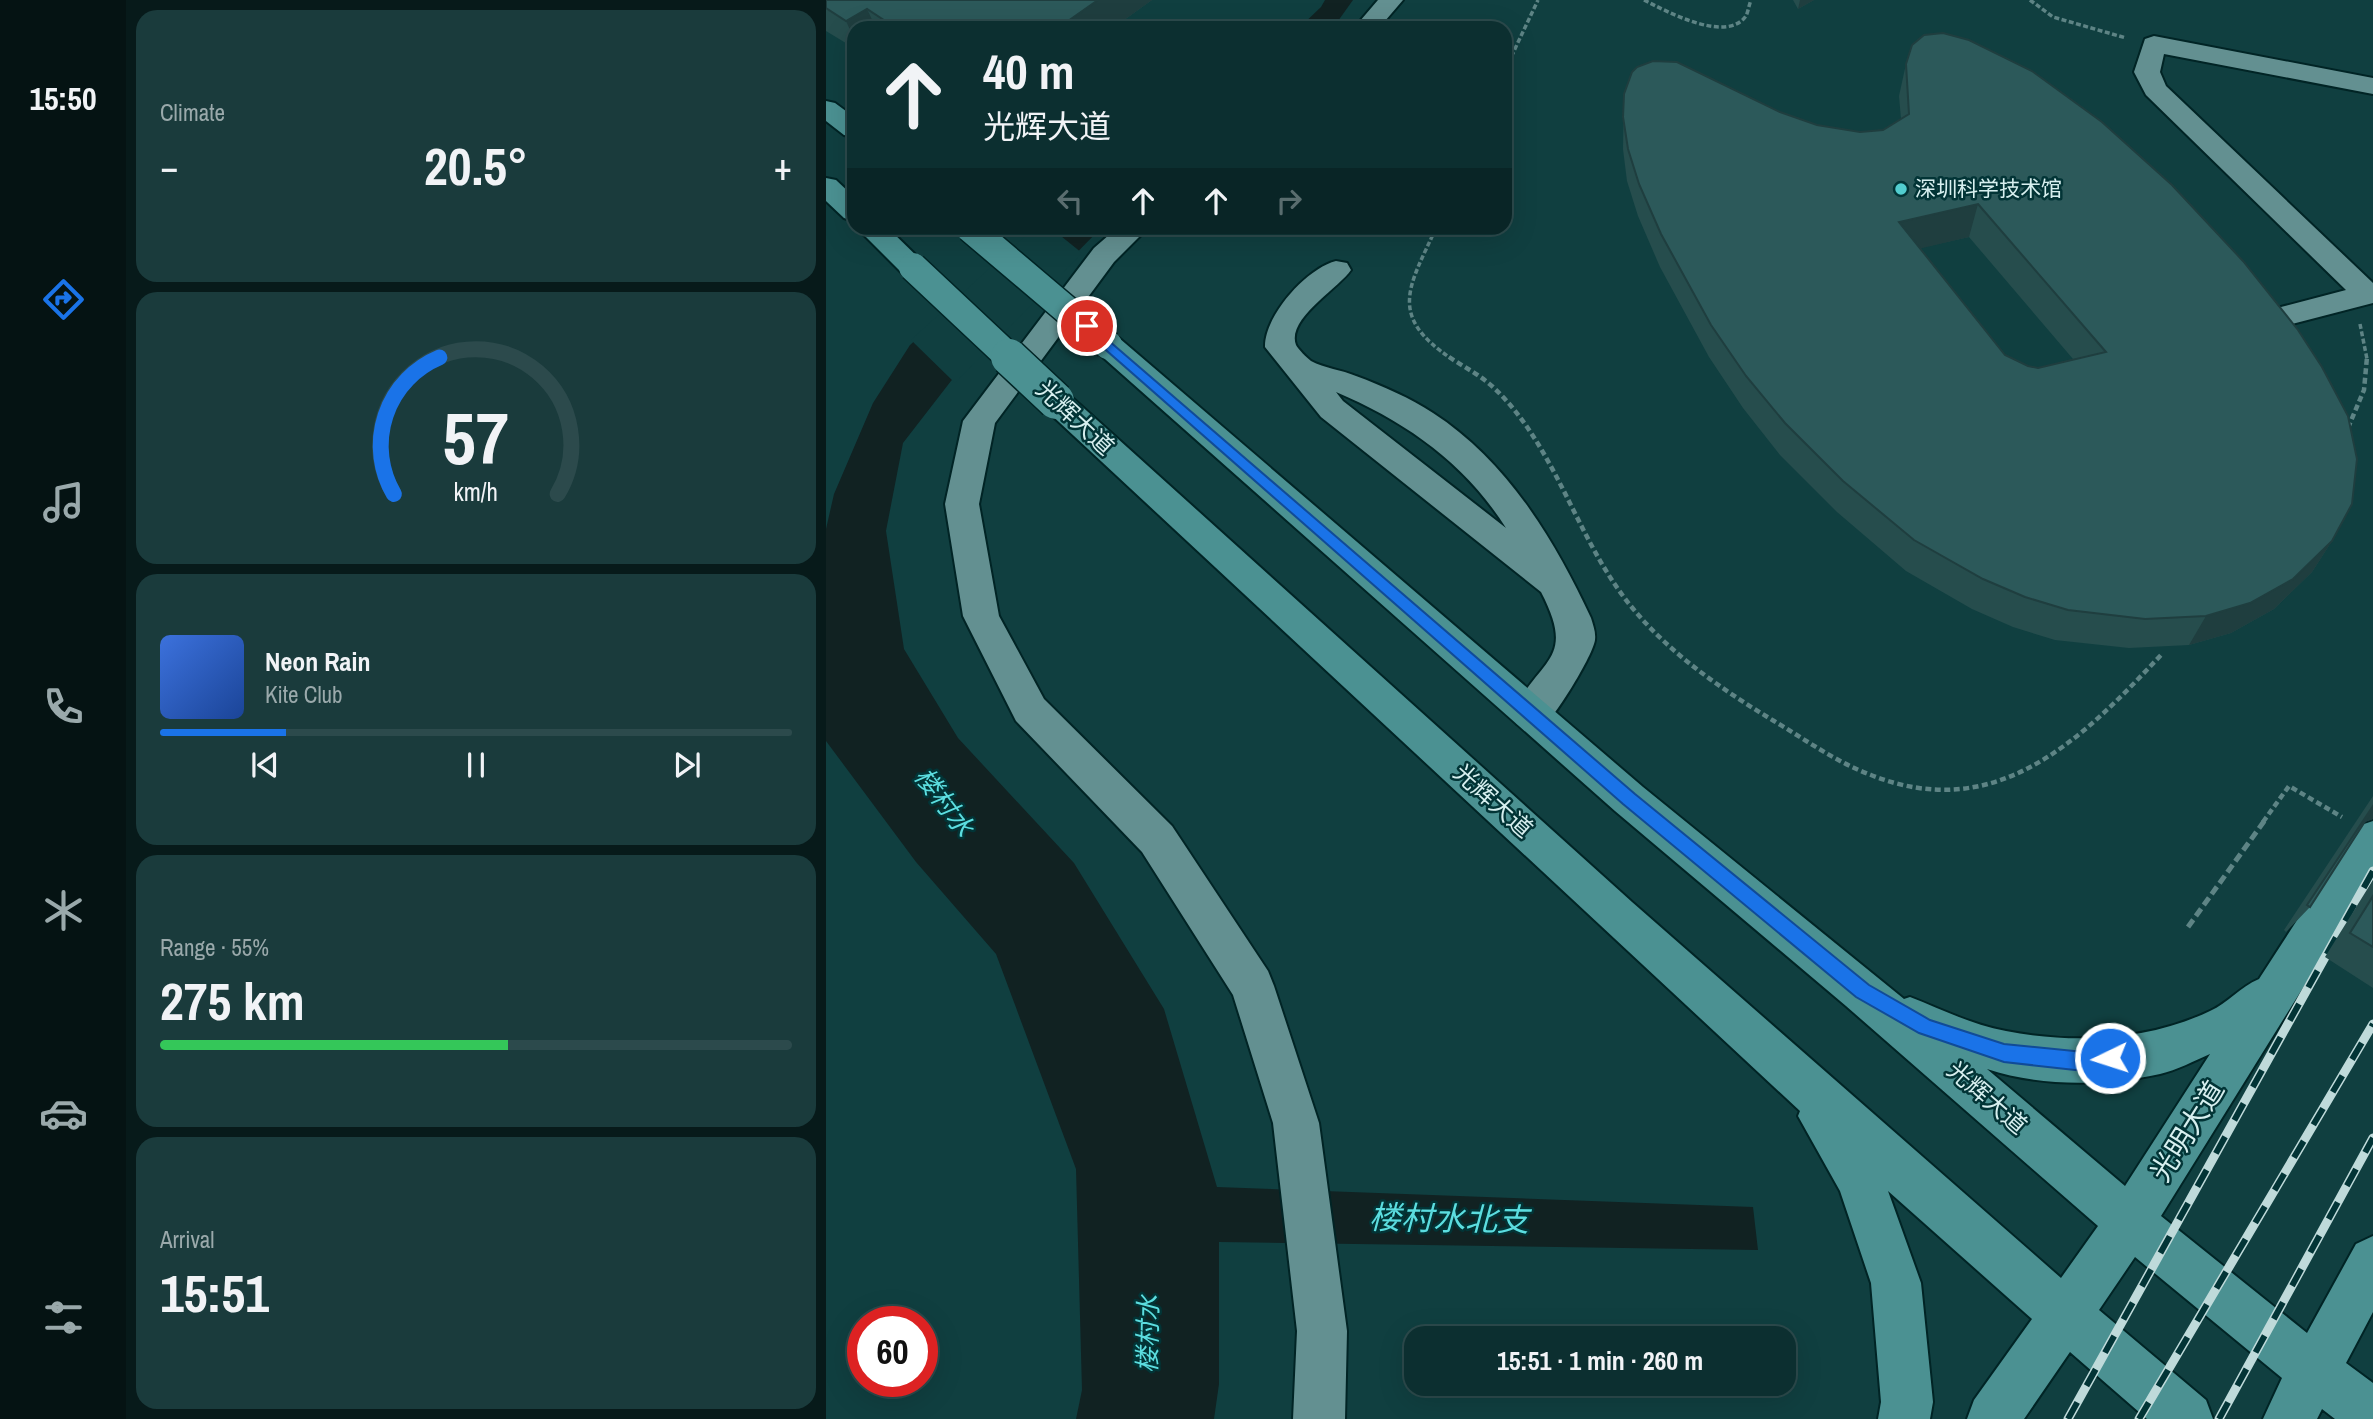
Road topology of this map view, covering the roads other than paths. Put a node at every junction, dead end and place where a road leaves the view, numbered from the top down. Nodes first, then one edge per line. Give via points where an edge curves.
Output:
1 (1391, 0) edge
2 (1372, 21) edge
3 (2373, 86) edge
4 (826, 108) edge
5 (847, 124) edge
6 (826, 186) edge
7 (847, 206) edge
8 (879, 235) edge
9 (978, 235) edge
10 (1126, 235) edge
11 (1336, 270) dead end
12 (2361, 297) edge
13 (2292, 314) dead end
14 (1299, 368) junction
15 (1555, 586) junction
16 (1531, 713) junction
17 (2358, 828) edge
18 (2280, 985) junction
19 (1862, 991) junction
20 (1734, 1022) junction
21 (2130, 1222) junction
22 (2373, 1261) edge
23 (2063, 1314) junction
24 (2314, 1371) junction
25 (2373, 1415) edge
26 (1319, 1419) edge
27 (1904, 1419) edge
28 (1993, 1419) edge
29 (2187, 1419) edge
30 (2289, 1419) edge

1 - 2 street
3 - 12 street via 2154,44 2147,72 2155,89
4 - 5 main road
6 - 7 main road
8 - 20 main road, 光辉大道, bridge
9 - 16 main road, 光辉大道, bridge
10 - 26 street via 1104,255 979,421 962,504 981,616 1030,710 1157,839 1252,986 1296,1123 1322,1331
11 - 14 street via 1289,316 1280,332 1281,347
12 - 13 street
14 - 15 street via 1332,410
14 - 15 street via 1383,398 1459,448 1502,495 1537,547
15 - 16 street via 1573,621 1576,641
16 - 19 main road, 光辉大道
17 - 18 main road, 光明大道
18 - 19 main road via 2228,1026 2161,1052 2084,1062 2004,1053 1925,1027
18 - 21 main road, 光明大道
19 - 21 main road, 光辉大道
20 - 23 main road, 光辉大道
20 - 27 main road via 1805,1091 1860,1179 1896,1283 1907,1402
21 - 23 main road, 光明大道
21 - 24 main road, 光辉大道
22 - 24 main road
23 - 28 main road, 光明大道
23 - 29 main road, 光辉大道
24 - 25 main road, 光辉大道
24 - 30 main road

